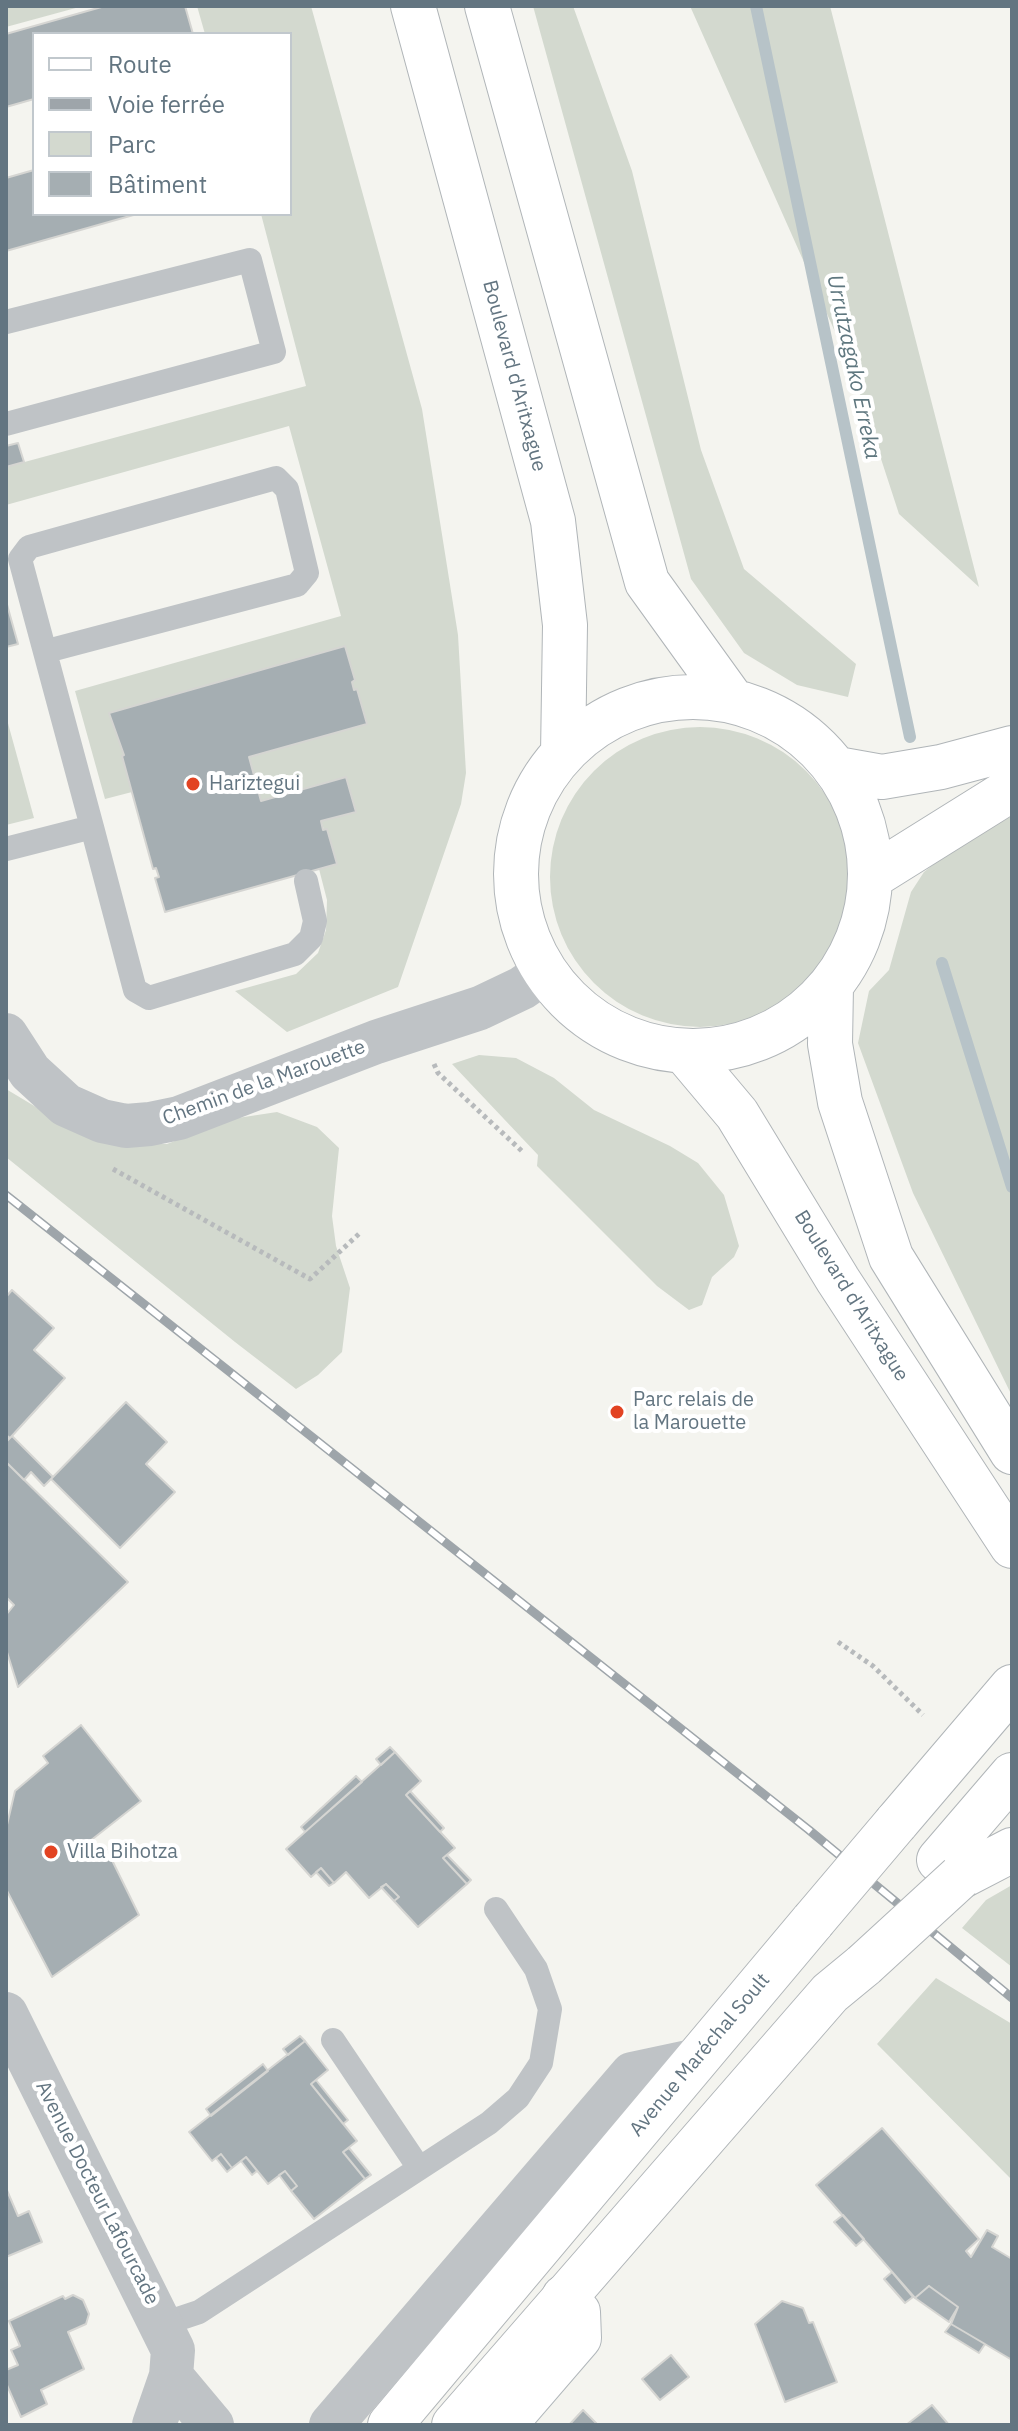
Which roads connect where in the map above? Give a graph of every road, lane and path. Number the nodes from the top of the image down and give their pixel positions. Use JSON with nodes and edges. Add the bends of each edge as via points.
{"nodes":[{"id":1,"x":413,"y":6,"type":"edge"},
{"id":2,"x":487,"y":6,"type":"edge"},
{"id":3,"x":6,"y":322,"type":"edge"},
{"id":4,"x":6,"y":424,"type":"edge"},
{"id":5,"x":47,"y":651,"type":"junction"},
{"id":6,"x":732,"y":700,"type":"junction"},
{"id":7,"x":1012,"y":748,"type":"edge"},
{"id":8,"x":563,"y":754,"type":"junction"},
{"id":9,"x":837,"y":769,"type":"junction"},
{"id":10,"x":1012,"y":789,"type":"edge"},
{"id":11,"x":92,"y":827,"type":"junction"},
{"id":12,"x":6,"y":849,"type":"edge"},
{"id":13,"x":871,"y":877,"type":"junction"},
{"id":14,"x":306,"y":881,"type":"dead end"},
{"id":15,"x":545,"y":972,"type":"junction"},
{"id":16,"x":831,"y":986,"type":"junction"},
{"id":17,"x":6,"y":1035,"type":"edge"},
{"id":18,"x":684,"y":1051,"type":"junction"},
{"id":19,"x":432,"y":1060,"type":"dead end"},
{"id":20,"x":524,"y":1153,"type":"dead end"},
{"id":21,"x":100,"y":1162,"type":"dead end"},
{"id":22,"x":361,"y":1232,"type":"dead end"},
{"id":23,"x":1012,"y":1452,"type":"edge"},
{"id":24,"x":1012,"y":1546,"type":"edge"},
{"id":25,"x":838,"y":1642,"type":"dead end"},
{"id":26,"x":1012,"y":1687,"type":"edge"},
{"id":27,"x":923,"y":1715,"type":"dead end"},
{"id":28,"x":1012,"y":1775,"type":"edge"},
{"id":29,"x":1012,"y":1850,"type":"edge"},
{"id":30,"x":950,"y":1869,"type":"junction"},
{"id":31,"x":496,"y":1909,"type":"dead end"},
{"id":32,"x":6,"y":2014,"type":"edge"},
{"id":33,"x":333,"y":2040,"type":"dead end"},
{"id":34,"x":693,"y":2061,"type":"junction"},
{"id":35,"x":419,"y":2168,"type":"junction"},
{"id":36,"x":564,"y":2297,"type":"junction"},
{"id":37,"x":163,"y":2324,"type":"junction"},
{"id":38,"x":171,"y":2376,"type":"junction"},
{"id":39,"x":154,"y":2425,"type":"edge"},
{"id":40,"x":212,"y":2425,"type":"edge"},
{"id":41,"x":331,"y":2425,"type":"edge"},
{"id":42,"x":390,"y":2425,"type":"edge"},
{"id":43,"x":454,"y":2425,"type":"edge"},
{"id":44,"x":504,"y":2425,"type":"edge"}],
"edges":[{"from":1,"to":8,"type":"main road","name":"Boulevard d'Aritxague","via":[[553,521],[565,625]]},
{"from":2,"to":6,"type":"main road","via":[[647,582]]},
{"from":3,"to":4,"type":"lane","via":[[250,260],[274,352]]},
{"from":5,"to":5,"type":"lane","via":[[20,559],[29,547],[276,478],[287,489],[307,573],[297,585]]},
{"from":5,"to":11,"type":"lane"},
{"from":6,"to":8,"type":"main road","via":[[683,696],[634,707],[590,730]]},
{"from":6,"to":9,"type":"main road","via":[[772,714],[808,738]]},
{"from":7,"to":9,"type":"main road","via":[[882,777]]},
{"from":8,"to":15,"type":"main road","via":[[532,798],[518,842],[516,887],[525,931]]},
{"from":9,"to":13,"type":"main road","via":[[863,820]]},
{"from":10,"to":13,"type":"main road"},
{"from":11,"to":12,"type":"lane"},
{"from":11,"to":14,"type":"lane","via":[[135,990],[149,998],[295,954],[311,938],[315,921]]},
{"from":13,"to":16,"type":"main road","via":[[866,915]]},
{"from":15,"to":17,"type":"street","name":"Chemin de la Marouette","via":[[480,1008],[150,1124],[102,1121],[66,1105],[30,1072]]},
{"from":15,"to":18,"type":"main road","via":[[572,1003],[605,1028],[643,1044]]},
{"from":16,"to":18,"type":"main road","via":[[801,1014],[765,1035],[725,1048]]},
{"from":16,"to":23,"type":"main road","via":[[830,1044],[840,1102],[891,1257]]},
{"from":18,"to":24,"type":"main road","name":"Boulevard d'Aritxague","via":[[737,1114]]},
{"from":19,"to":20,"type":"path","via":[[438,1073]]},
{"from":21,"to":22,"type":"path","via":[[310,1279]]},
{"from":25,"to":27,"type":"path","via":[[873,1666]]},
{"from":26,"to":34,"type":"main road","name":"Avenue Maréchal Soult","bridge":true},
{"from":28,"to":30,"type":"main road"},
{"from":29,"to":30,"type":"main road"},
{"from":30,"to":36,"type":"main road","bridge":true,"via":[[830,1993]]},
{"from":31,"to":35,"type":"lane","via":[[536,1969],[550,2009],[541,2063],[518,2098],[489,2123]]},
{"from":32,"to":37,"type":"street","name":"Avenue Docteur Lafourcade"},
{"from":33,"to":35,"type":"lane"},
{"from":34,"to":41,"type":"street","via":[[632,2074]]},
{"from":34,"to":42,"type":"main road","name":"Avenue Maréchal Soult"},
{"from":35,"to":37,"type":"lane","via":[[199,2312]]},
{"from":36,"to":43,"type":"main road"},
{"from":36,"to":44,"type":"main road","via":[[578,2312],[579,2338]]},
{"from":37,"to":38,"type":"street","name":"Avenue Docteur Lafourcade","via":[[173,2350]]},
{"from":38,"to":39,"type":"street","name":"Avenue Docteur Lafourcade"},
{"from":38,"to":40,"type":"street"}]}
